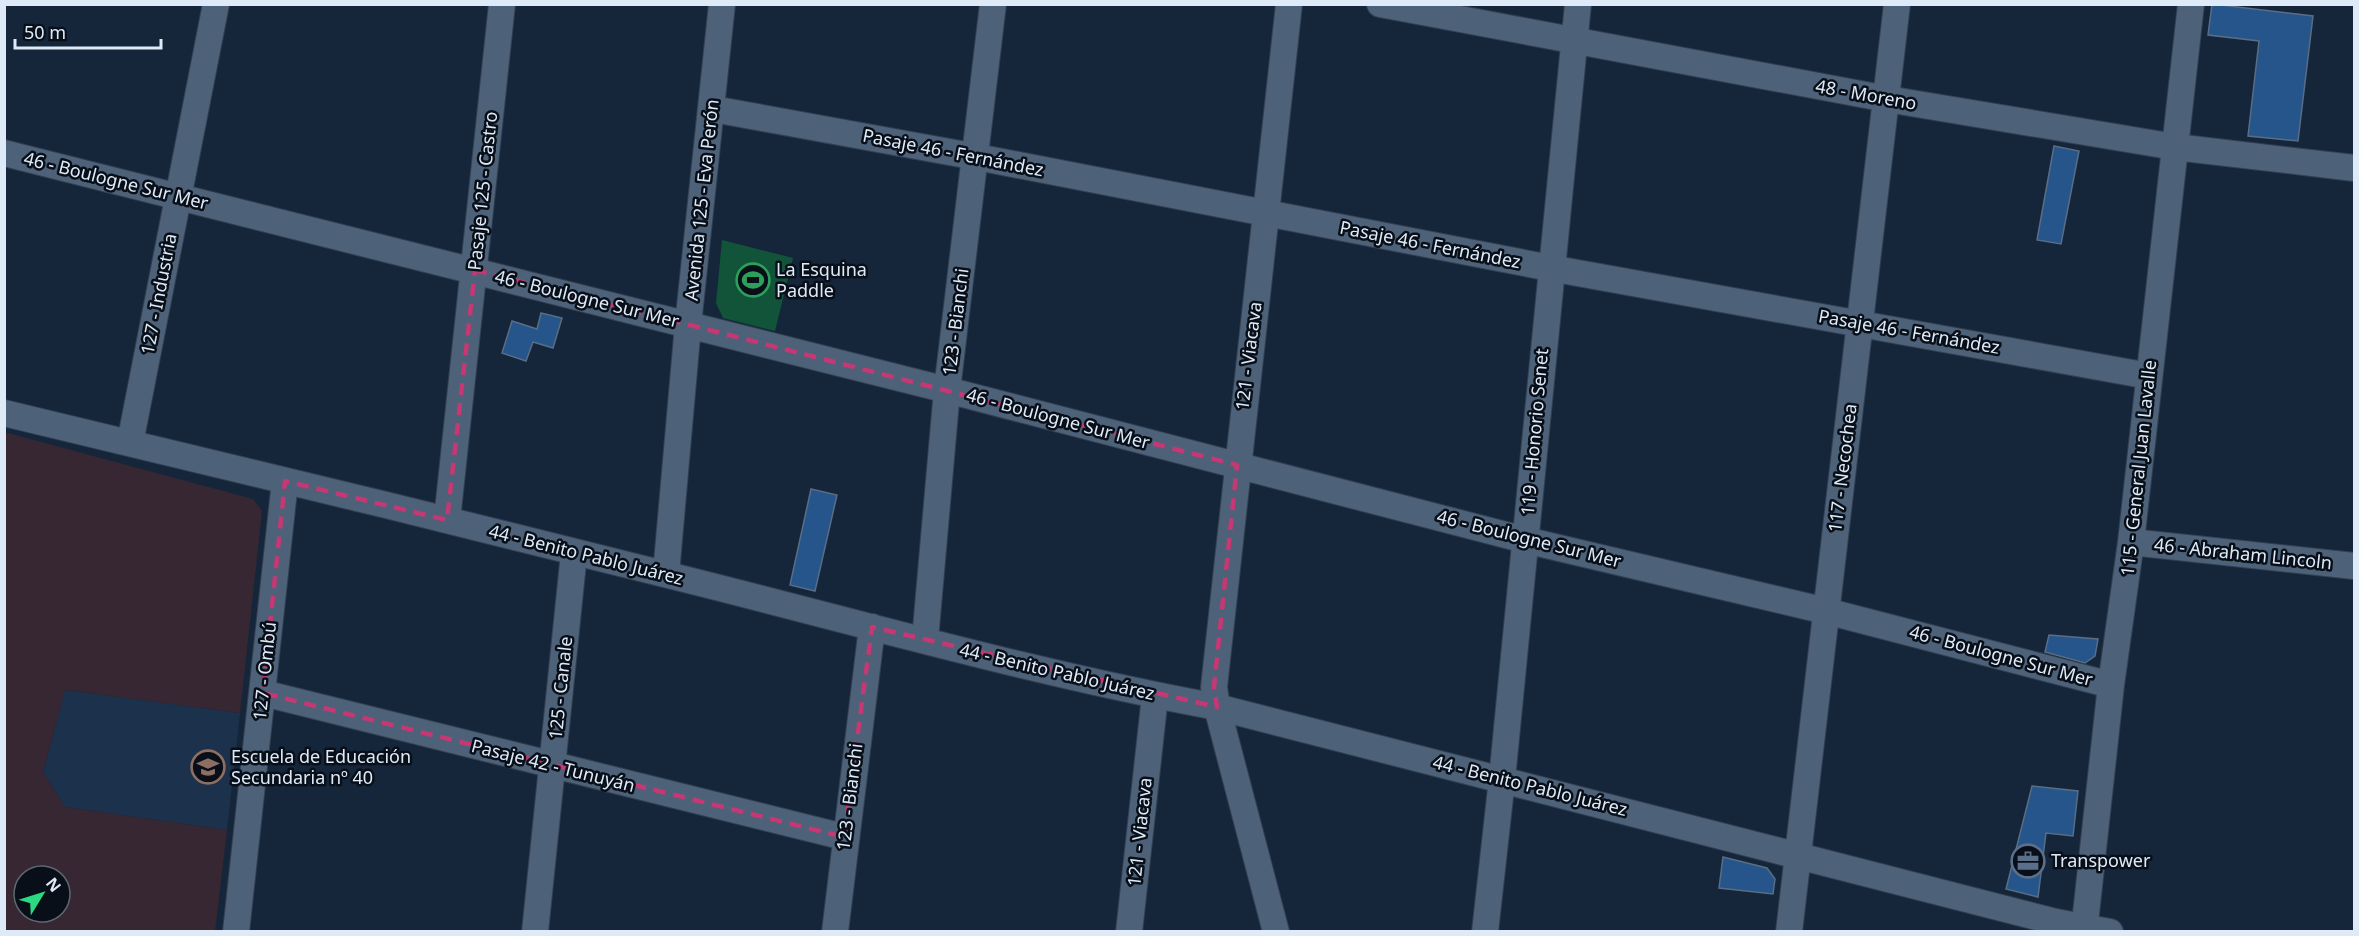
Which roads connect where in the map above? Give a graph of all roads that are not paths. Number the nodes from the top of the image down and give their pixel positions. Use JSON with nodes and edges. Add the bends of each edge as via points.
{"nodes":[{"id":1,"x":216,"y":4,"type":"edge"},
{"id":2,"x":502,"y":4,"type":"edge"},
{"id":3,"x":722,"y":4,"type":"edge"},
{"id":4,"x":993,"y":4,"type":"edge"},
{"id":5,"x":1289,"y":4,"type":"edge"},
{"id":6,"x":1380,"y":4,"type":"edge"},
{"id":7,"x":1578,"y":4,"type":"edge"},
{"id":8,"x":1897,"y":4,"type":"edge"},
{"id":9,"x":2191,"y":4,"type":"edge"},
{"id":10,"x":1574,"y":40,"type":"junction"},
{"id":11,"x":1887,"y":99,"type":"junction"},
{"id":12,"x":713,"y":109,"type":"junction"},
{"id":13,"x":2175,"y":147,"type":"junction"},
{"id":14,"x":4,"y":153,"type":"edge"},
{"id":15,"x":977,"y":157,"type":"junction"},
{"id":16,"x":2355,"y":168,"type":"edge"},
{"id":17,"x":178,"y":198,"type":"junction"},
{"id":18,"x":1266,"y":214,"type":"junction"},
{"id":19,"x":1550,"y":268,"type":"junction"},
{"id":20,"x":475,"y":270,"type":"junction"},
{"id":21,"x":1860,"y":322,"type":"junction"},
{"id":22,"x":688,"y":325,"type":"junction"},
{"id":23,"x":2149,"y":376,"type":"junction"},
{"id":24,"x":947,"y":390,"type":"junction"},
{"id":25,"x":4,"y":413,"type":"edge"},
{"id":26,"x":130,"y":443,"type":"junction"},
{"id":27,"x":1237,"y":465,"type":"junction"},
{"id":28,"x":285,"y":481,"type":"junction"},
{"id":29,"x":447,"y":520,"type":"junction"},
{"id":30,"x":1525,"y":540,"type":"junction"},
{"id":31,"x":2131,"y":542,"type":"junction"},
{"id":32,"x":574,"y":553,"type":"junction"},
{"id":33,"x":2355,"y":566,"type":"edge"},
{"id":34,"x":666,"y":574,"type":"junction"},
{"id":35,"x":1826,"y":611,"type":"junction"},
{"id":36,"x":872,"y":627,"type":"junction"},
{"id":37,"x":925,"y":640,"type":"junction"},
{"id":38,"x":2111,"y":685,"type":"junction"},
{"id":39,"x":263,"y":693,"type":"junction"},
{"id":40,"x":1155,"y":696,"type":"junction"},
{"id":41,"x":1217,"y":707,"type":"junction"},
{"id":42,"x":554,"y":766,"type":"junction"},
{"id":43,"x":1502,"y":779,"type":"junction"},
{"id":44,"x":844,"y":837,"type":"junction"},
{"id":45,"x":1797,"y":856,"type":"junction"},
{"id":46,"x":2084,"y":930,"type":"edge"},
{"id":47,"x":236,"y":932,"type":"edge"},
{"id":48,"x":535,"y":932,"type":"edge"},
{"id":49,"x":835,"y":932,"type":"edge"},
{"id":50,"x":1130,"y":932,"type":"edge"},
{"id":51,"x":1276,"y":932,"type":"edge"},
{"id":52,"x":1485,"y":932,"type":"edge"},
{"id":53,"x":1789,"y":932,"type":"edge"},
{"id":54,"x":2110,"y":932,"type":"edge"}],
"edges":[{"from":1,"to":17,"type":"street","name":"127 - Industria"},
{"from":2,"to":20,"type":"street","name":"Pasaje 125 - Castro"},
{"from":3,"to":12,"type":"street","name":"Avenida 125 - Eva Perón"},
{"from":4,"to":15,"type":"street","name":"123 - Bianchi"},
{"from":5,"to":18,"type":"street","name":"121 - Viacava"},
{"from":6,"to":10,"type":"street","name":"48 - Moreno"},
{"from":7,"to":10,"type":"street","name":"119 - Honorio Senet"},
{"from":8,"to":11,"type":"street","name":"117 - Necochea"},
{"from":9,"to":13,"type":"street","name":"115 - General Juan Lavalle"},
{"from":10,"to":11,"type":"street","name":"48 - Moreno"},
{"from":10,"to":19,"type":"street","name":"119 - Honorio Senet"},
{"from":11,"to":13,"type":"street","name":"48 - Moreno"},
{"from":11,"to":21,"type":"street","name":"117 - Necochea"},
{"from":12,"to":15,"type":"street","name":"Pasaje 46 - Fernández"},
{"from":12,"to":22,"type":"street","name":"Avenida 125 - Eva Perón"},
{"from":13,"to":16,"type":"street","name":"48 - Moreno"},
{"from":13,"to":23,"type":"street","name":"115 - General Juan Lavalle"},
{"from":14,"to":17,"type":"street","name":"46 - Boulogne Sur Mer"},
{"from":15,"to":18,"type":"street","name":"Pasaje 46 - Fernández"},
{"from":15,"to":24,"type":"street","name":"123 - Bianchi"},
{"from":17,"to":20,"type":"street","name":"46 - Boulogne Sur Mer"},
{"from":17,"to":26,"type":"street","name":"127 - Industria"},
{"from":18,"to":19,"type":"street","name":"Pasaje 46 - Fernández"},
{"from":18,"to":27,"type":"street","name":"121 - Viacava"},
{"from":19,"to":21,"type":"street","name":"Pasaje 46 - Fernández"},
{"from":19,"to":30,"type":"street","name":"119 - Honorio Senet"},
{"from":20,"to":22,"type":"street","name":"46 - Boulogne Sur Mer"},
{"from":20,"to":29,"type":"street","name":"Pasaje 125 - Castro"},
{"from":21,"to":23,"type":"street","name":"Pasaje 46 - Fernández"},
{"from":21,"to":35,"type":"street","name":"117 - Necochea"},
{"from":22,"to":24,"type":"street","name":"46 - Boulogne Sur Mer"},
{"from":22,"to":34,"type":"street","name":"Avenida 125 - Eva Perón"},
{"from":23,"to":31,"type":"street","name":"115 - General Juan Lavalle"},
{"from":24,"to":27,"type":"street","name":"46 - Boulogne Sur Mer"},
{"from":24,"to":37,"type":"street","name":"123 - Bianchi"},
{"from":25,"to":26,"type":"street","name":"44 - Benito Pablo Juárez"},
{"from":26,"to":28,"type":"street","name":"44 - Benito Pablo Juárez"},
{"from":27,"to":30,"type":"street","name":"46 - Boulogne Sur Mer"},
{"from":27,"to":41,"type":"street","name":"121 - Viacava","via":[[1214,687]]},
{"from":28,"to":29,"type":"street","name":"44 - Benito Pablo Juárez"},
{"from":28,"to":39,"type":"street","name":"127 - Ombú"},
{"from":29,"to":32,"type":"street","name":"44 - Benito Pablo Juárez"},
{"from":30,"to":35,"type":"street","name":"46 - Boulogne Sur Mer"},
{"from":30,"to":43,"type":"street","name":"119 - Honorio Senet"},
{"from":31,"to":33,"type":"street","name":"46 - Abraham Lincoln"},
{"from":31,"to":38,"type":"street","name":"115 - General Juan Lavalle"},
{"from":32,"to":34,"type":"street","name":"44 - Benito Pablo Juárez"},
{"from":32,"to":42,"type":"street","name":"125 - Canale"},
{"from":34,"to":36,"type":"street","name":"44 - Benito Pablo Juárez"},
{"from":35,"to":38,"type":"street","name":"46 - Boulogne Sur Mer"},
{"from":35,"to":45,"type":"street","name":"117 - Necochea"},
{"from":36,"to":37,"type":"street","name":"44 - Benito Pablo Juárez"},
{"from":36,"to":44,"type":"street","name":"123 - Bianchi"},
{"from":37,"to":40,"type":"street","name":"44 - Benito Pablo Juárez"},
{"from":38,"to":46,"type":"street","name":"115 - General Juan Lavalle"},
{"from":39,"to":42,"type":"street","name":"Pasaje 42 - Tunuyán"},
{"from":39,"to":47,"type":"street","name":"127 - Ombú"},
{"from":40,"to":41,"type":"street","name":"44 - Benito Pablo Juárez"},
{"from":40,"to":50,"type":"street","name":"121 - Viacava"},
{"from":41,"to":43,"type":"street","name":"44 - Benito Pablo Juárez"},
{"from":41,"to":51,"type":"street","name":"121 - Viacava"},
{"from":42,"to":44,"type":"street","name":"Pasaje 42 - Tunuyán"},
{"from":42,"to":48,"type":"street","name":"125 - Canale"},
{"from":43,"to":45,"type":"street","name":"44 - Benito Pablo Juárez"},
{"from":43,"to":52,"type":"street","name":"119 - Honorio Senet"},
{"from":44,"to":49,"type":"street","name":"123 - Bianchi"},
{"from":45,"to":46,"type":"street","name":"44 - Benito Pablo Juárez"},
{"from":45,"to":53,"type":"street","name":"117 - Necochea"},
{"from":46,"to":54,"type":"street","name":"44 - Benito Pablo Juárez"}]}
